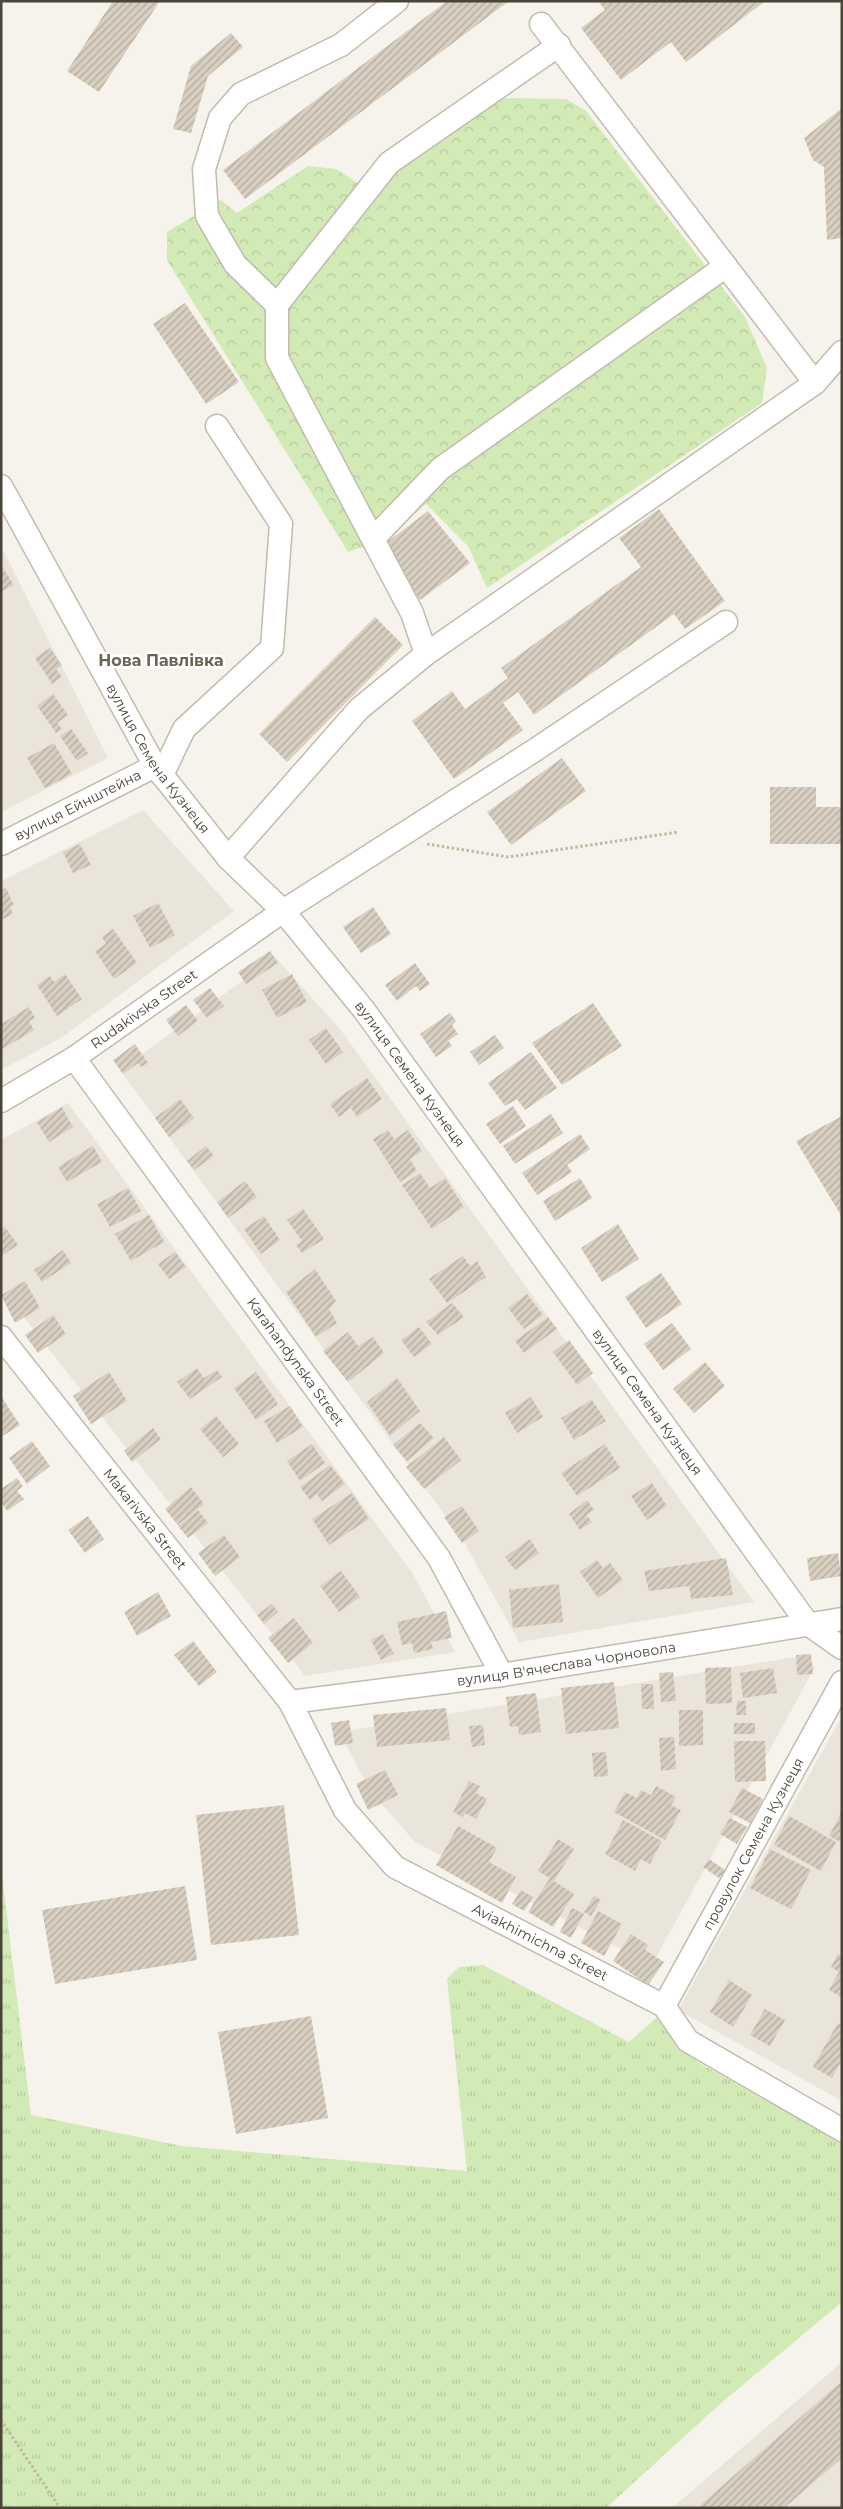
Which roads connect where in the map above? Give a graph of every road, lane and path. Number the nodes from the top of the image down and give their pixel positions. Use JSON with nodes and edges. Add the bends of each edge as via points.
{"nodes":[{"id":1,"x":397,"y":1,"type":"edge"},
{"id":2,"x":541,"y":24,"type":"dead end"},
{"id":3,"x":559,"y":45,"type":"junction"},
{"id":4,"x":726,"y":266,"type":"junction"},
{"id":5,"x":277,"y":305,"type":"junction"},
{"id":6,"x":842,"y":352,"type":"edge"},
{"id":7,"x":815,"y":383,"type":"junction"},
{"id":8,"x":217,"y":426,"type":"dead end"},
{"id":9,"x":1,"y":486,"type":"edge"},
{"id":10,"x":373,"y":539,"type":"junction"},
{"id":11,"x":726,"y":622,"type":"dead end"},
{"id":12,"x":426,"y":654,"type":"junction"},
{"id":13,"x":159,"y":770,"type":"junction"},
{"id":14,"x":679,"y":832,"type":"dead end"},
{"id":15,"x":396,"y":840,"type":"junction"},
{"id":16,"x":1,"y":844,"type":"edge"},
{"id":17,"x":228,"y":858,"type":"junction"},
{"id":18,"x":283,"y":911,"type":"junction"},
{"id":19,"x":74,"y":1058,"type":"junction"},
{"id":20,"x":1,"y":1101,"type":"edge"},
{"id":21,"x":1,"y":1337,"type":"edge"},
{"id":22,"x":842,"y":1619,"type":"edge"},
{"id":23,"x":808,"y":1624,"type":"junction"},
{"id":24,"x":842,"y":1648,"type":"edge"},
{"id":25,"x":502,"y":1676,"type":"junction"},
{"id":26,"x":842,"y":1682,"type":"edge"},
{"id":27,"x":290,"y":1702,"type":"junction"},
{"id":28,"x":656,"y":2002,"type":"junction"},
{"id":29,"x":842,"y":2130,"type":"edge"},
{"id":30,"x":1,"y":2420,"type":"edge"},
{"id":31,"x":60,"y":2508,"type":"edge"}],
"edges":[{"from":1,"to":5,"type":"street","via":[[341,45],[241,94],[220,118],[204,170],[207,216],[235,264]]},
{"from":2,"to":3,"type":"street"},
{"from":3,"to":4,"type":"street"},
{"from":3,"to":5,"type":"street","via":[[389,163]]},
{"from":4,"to":7,"type":"street"},
{"from":4,"to":10,"type":"street","via":[[440,469]]},
{"from":5,"to":10,"type":"street","via":[[277,358]]},
{"from":6,"to":7,"type":"street"},
{"from":7,"to":12,"type":"street"},
{"from":8,"to":13,"type":"street","via":[[281,524],[272,648],[184,729]]},
{"from":9,"to":13,"type":"street","name":"вулиця Семена Кузнеця"},
{"from":10,"to":12,"type":"street","via":[[412,613]]},
{"from":11,"to":15,"type":"street","name":"Rudakivska Street"},
{"from":12,"to":17,"type":"street","via":[[359,709]]},
{"from":13,"to":16,"type":"street","name":"вулиця Ейнштейна"},
{"from":13,"to":17,"type":"street","name":"вулиця Семена Кузнеця"},
{"from":14,"to":15,"type":"path","via":[[508,857]]},
{"from":15,"to":18,"type":"street","name":"Rudakivska Street"},
{"from":17,"to":18,"type":"street","name":"вулиця Семена Кузнеця"},
{"from":18,"to":19,"type":"street","name":"Rudakivska Street"},
{"from":18,"to":23,"type":"street","name":"вулиця Семена Кузнеця","via":[[364,1010]]},
{"from":19,"to":20,"type":"street","name":"Rudakivska Street"},
{"from":19,"to":25,"type":"street","name":"Karahandynska Street","via":[[439,1558]]},
{"from":21,"to":27,"type":"street","name":"Makarivska Street"},
{"from":22,"to":23,"type":"street","name":"вулиця В'ячеслава Чорновола"},
{"from":23,"to":24,"type":"street","name":"вулиця Семена Кузнеця"},
{"from":23,"to":25,"type":"street","name":"вулиця В'ячеслава Чорновола"},
{"from":25,"to":27,"type":"street","name":"вулиця В'ячеслава Чорновола"},
{"from":26,"to":28,"type":"street","name":"провулок Семена Кузнеця"},
{"from":27,"to":28,"type":"street","name":"Aviakhimichna Street","via":[[345,1810],[396,1866]]},
{"from":28,"to":29,"type":"street","name":"Aviakhimichna Street","via":[[688,2041]]},
{"from":30,"to":31,"type":"path"}]}
